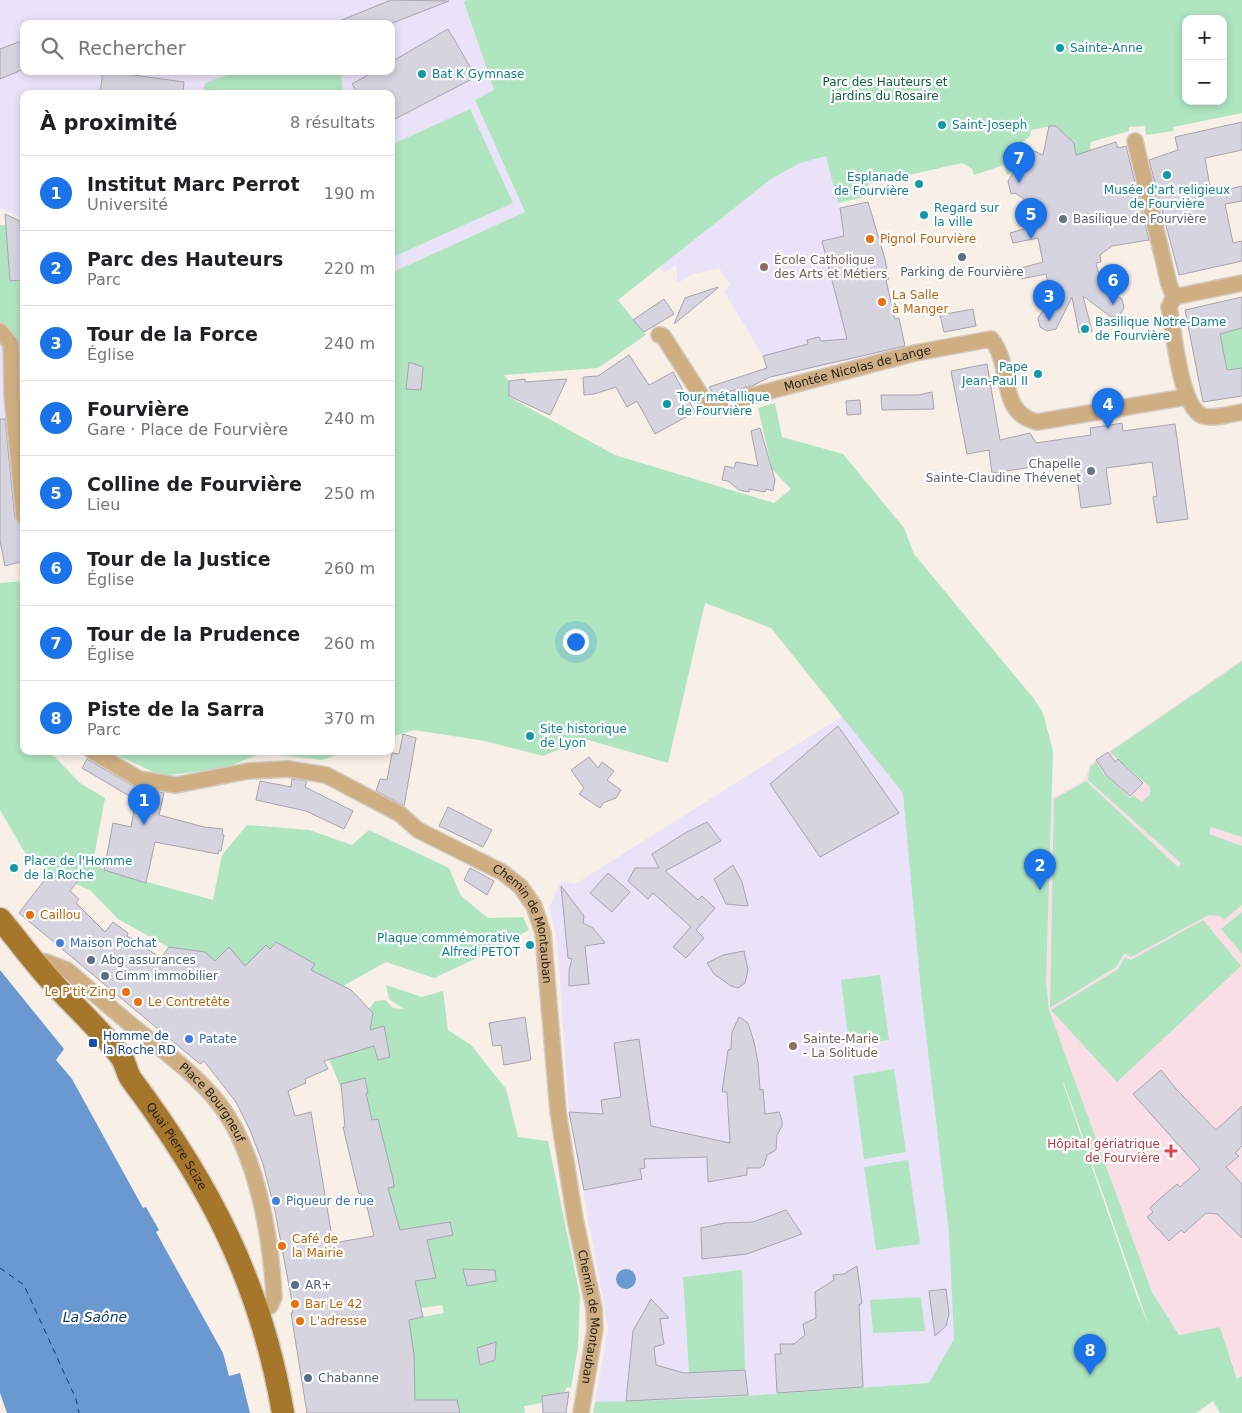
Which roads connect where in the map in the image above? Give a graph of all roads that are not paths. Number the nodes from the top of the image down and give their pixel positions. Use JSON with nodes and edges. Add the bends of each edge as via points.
{"nodes":[{"id":1,"x":1135,"y":141,"type":"dead end"},
{"id":2,"x":1242,"y":283,"type":"edge"},
{"id":3,"x":1177,"y":296,"type":"junction"},
{"id":4,"x":0,"y":331,"type":"edge"},
{"id":5,"x":659,"y":335,"type":"dead end"},
{"id":6,"x":1186,"y":397,"type":"junction"},
{"id":7,"x":1242,"y":412,"type":"edge"},
{"id":8,"x":20,"y":477,"type":"edge"},
{"id":9,"x":99,"y":755,"type":"edge"},
{"id":10,"x":0,"y":919,"type":"edge"},
{"id":11,"x":35,"y":962,"type":"junction"},
{"id":12,"x":260,"y":1313,"type":"junction"},
{"id":13,"x":282,"y":1413,"type":"edge"},
{"id":14,"x":581,"y":1413,"type":"edge"}],
"edges":[{"from":1,"to":3,"type":"street","via":[[1169,284]]},
{"from":2,"to":3,"type":"street"},
{"from":3,"to":6,"type":"street","via":[[1169,307]]},
{"from":4,"to":8,"type":"street","via":[[11,344],[12,396]]},
{"from":5,"to":6,"type":"street","name":"Montée Nicolas de Lange","via":[[663,336],[706,403],[716,405],[865,365],[991,340],[1000,349],[1012,406],[1023,419],[1036,422]]},
{"from":6,"to":7,"type":"street","via":[[1195,412],[1205,417]]},
{"from":9,"to":14,"type":"street","name":"Chemin de Montauban","via":[[139,779],[176,785],[248,771],[288,769],[326,775],[400,814],[418,830],[502,872],[529,897],[543,933],[558,1111],[594,1308],[595,1329]]},
{"from":10,"to":11,"type":"main road","name":"Quai Pierre Scize"},
{"from":11,"to":12,"type":"main road","name":"Quai Pierre Scize","via":[[120,1057],[130,1077],[167,1127],[211,1200],[233,1244]]},
{"from":11,"to":12,"type":"street","name":"Place Bourgneuf","via":[[46,962],[66,970],[170,1054],[197,1079],[239,1135],[264,1223],[274,1297],[270,1306]]},
{"from":12,"to":13,"type":"main road","name":"Quai Pierre Scize"}]}
